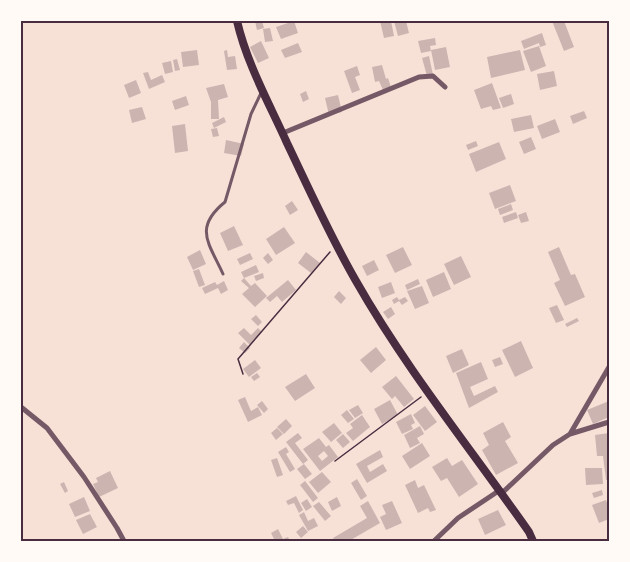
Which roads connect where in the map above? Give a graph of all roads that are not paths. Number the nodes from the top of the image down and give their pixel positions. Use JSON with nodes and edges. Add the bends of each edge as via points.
{"nodes":[{"id":1,"x":237,"y":21,"type":"edge"},
{"id":2,"x":445,"y":87,"type":"dead end"},
{"id":3,"x":262,"y":90,"type":"junction"},
{"id":4,"x":283,"y":133,"type":"junction"},
{"id":5,"x":223,"y":274,"type":"dead end"},
{"id":6,"x":609,"y":367,"type":"edge"},
{"id":7,"x":21,"y":406,"type":"edge"},
{"id":8,"x":609,"y":422,"type":"edge"},
{"id":9,"x":570,"y":434,"type":"junction"},
{"id":10,"x":501,"y":491,"type":"junction"},
{"id":11,"x":124,"y":541,"type":"edge"},
{"id":12,"x":434,"y":541,"type":"edge"},
{"id":13,"x":533,"y":541,"type":"edge"}],
"edges":[{"from":1,"to":3,"type":"main road"},
{"from":2,"to":4,"type":"street","via":[[433,76],[419,77]]},
{"from":3,"to":4,"type":"main road"},
{"from":3,"to":5,"type":"lane","via":[[225,202],[207,222],[205,234]]},
{"from":4,"to":10,"type":"main road","via":[[356,281],[428,391]]},
{"from":6,"to":9,"type":"street"},
{"from":7,"to":11,"type":"street","via":[[47,428]]},
{"from":8,"to":9,"type":"street"},
{"from":9,"to":10,"type":"street"},
{"from":10,"to":12,"type":"street","via":[[458,518]]},
{"from":10,"to":13,"type":"main road"}]}
